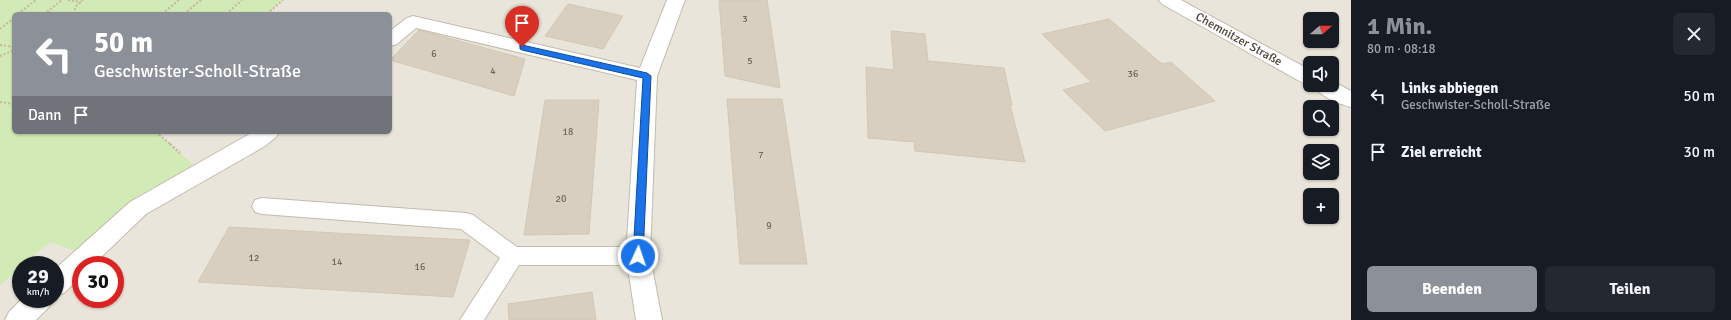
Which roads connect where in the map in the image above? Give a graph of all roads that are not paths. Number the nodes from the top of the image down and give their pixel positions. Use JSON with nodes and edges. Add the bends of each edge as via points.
{"nodes":[{"id":1,"x":676,"y":0,"type":"edge"},
{"id":2,"x":1168,"y":0,"type":"edge"},
{"id":3,"x":392,"y":38,"type":"edge"},
{"id":4,"x":1303,"y":74,"type":"edge"},
{"id":5,"x":647,"y":76,"type":"junction"},
{"id":6,"x":1336,"y":92,"type":"edge"},
{"id":7,"x":1351,"y":100,"type":"edge"},
{"id":8,"x":265,"y":134,"type":"edge"},
{"id":9,"x":262,"y":206,"type":"dead end"},
{"id":10,"x":513,"y":256,"type":"junction"},
{"id":11,"x":638,"y":256,"type":"junction"},
{"id":12,"x":64,"y":277,"type":"edge"},
{"id":13,"x":31,"y":308,"type":"edge"},
{"id":14,"x":18,"y":320,"type":"edge"},
{"id":15,"x":471,"y":320,"type":"edge"},
{"id":16,"x":649,"y":320,"type":"edge"}],
"edges":[{"from":1,"to":5,"type":"street"},
{"from":2,"to":4,"type":"street","name":"Chemnitzer Straße"},
{"from":3,"to":5,"type":"street","via":[[413,22]]},
{"from":5,"to":11,"type":"street"},
{"from":6,"to":7,"type":"street"},
{"from":8,"to":12,"type":"street","via":[[138,208]]},
{"from":9,"to":10,"type":"lane","via":[[466,221]]},
{"from":10,"to":11,"type":"lane"},
{"from":10,"to":15,"type":"lane"},
{"from":11,"to":16,"type":"street"},
{"from":13,"to":14,"type":"street"}]}
